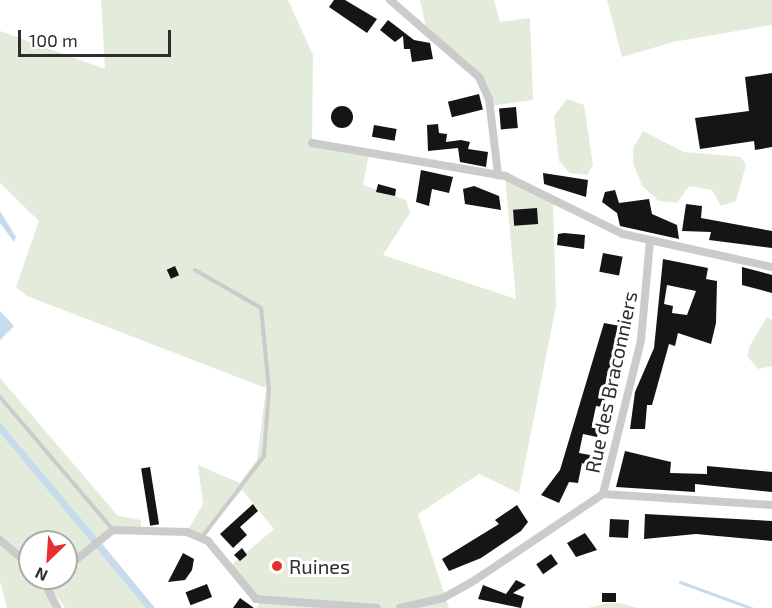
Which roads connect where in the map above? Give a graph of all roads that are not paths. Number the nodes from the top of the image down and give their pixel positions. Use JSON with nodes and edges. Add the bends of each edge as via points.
{"nodes":[{"id":1,"x":390,"y":0,"type":"edge"},
{"id":2,"x":312,"y":143,"type":"dead end"},
{"id":3,"x":498,"y":175,"type":"junction"},
{"id":4,"x":650,"y":240,"type":"junction"},
{"id":5,"x":772,"y":267,"type":"edge"},
{"id":6,"x":195,"y":270,"type":"dead end"},
{"id":7,"x":0,"y":398,"type":"edge"},
{"id":8,"x":603,"y":494,"type":"junction"},
{"id":9,"x":772,"y":505,"type":"edge"},
{"id":10,"x":113,"y":530,"type":"junction"},
{"id":11,"x":202,"y":537,"type":"junction"},
{"id":12,"x":0,"y":540,"type":"edge"},
{"id":13,"x":18,"y":555,"type":"edge"},
{"id":14,"x":78,"y":558,"type":"edge"},
{"id":15,"x":49,"y":590,"type":"edge"},
{"id":16,"x":57,"y":608,"type":"edge"},
{"id":17,"x":377,"y":608,"type":"edge"},
{"id":18,"x":400,"y":608,"type":"edge"}],
"edges":[{"from":1,"to":3,"type":"street","via":[[479,77],[489,99]]},
{"from":2,"to":3,"type":"street"},
{"from":3,"to":4,"type":"street","via":[[608,229]]},
{"from":4,"to":5,"type":"street"},
{"from":4,"to":8,"type":"street","name":"Rue des Braconniers","via":[[641,340]]},
{"from":6,"to":11,"type":"lane","via":[[261,308],[269,389],[264,456]]},
{"from":7,"to":10,"type":"lane"},
{"from":8,"to":9,"type":"street"},
{"from":8,"to":18,"type":"street","via":[[472,582],[443,598]]},
{"from":10,"to":11,"type":"street"},
{"from":10,"to":14,"type":"street"},
{"from":11,"to":17,"type":"street","via":[[256,599]]},
{"from":12,"to":13,"type":"street"},
{"from":15,"to":16,"type":"street"}]}
